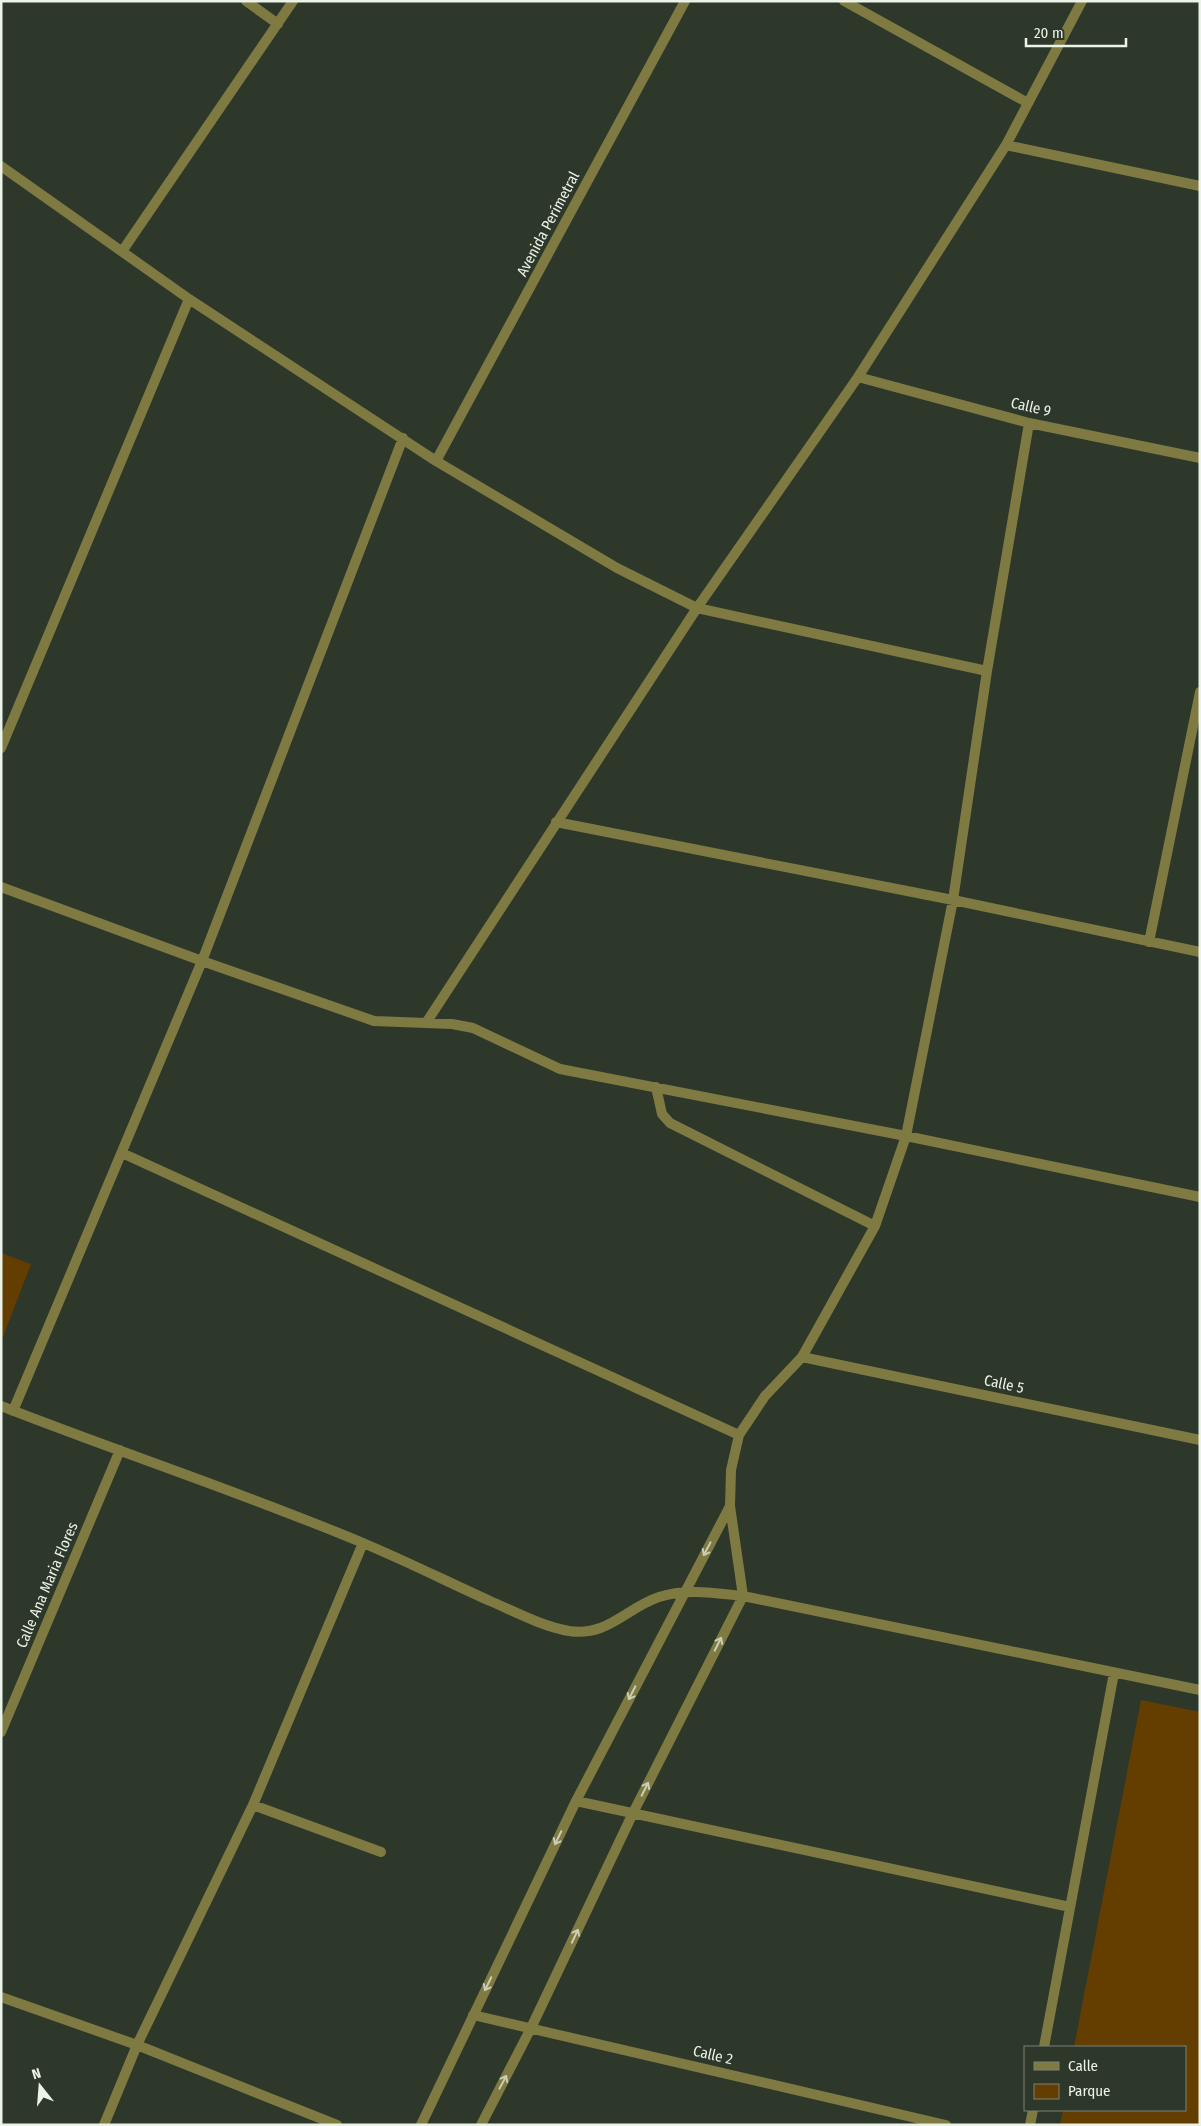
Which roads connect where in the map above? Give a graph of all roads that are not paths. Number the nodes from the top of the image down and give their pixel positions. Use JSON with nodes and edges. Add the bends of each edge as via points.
{"nodes":[{"id":1,"x":246,"y":1,"type":"edge"},
{"id":2,"x":293,"y":1,"type":"edge"},
{"id":3,"x":685,"y":1,"type":"edge"},
{"id":4,"x":844,"y":1,"type":"edge"},
{"id":5,"x":1082,"y":1,"type":"edge"},
{"id":6,"x":278,"y":24,"type":"junction"},
{"id":7,"x":1028,"y":103,"type":"junction"},
{"id":8,"x":1006,"y":145,"type":"junction"},
{"id":9,"x":1,"y":166,"type":"edge"},
{"id":10,"x":1200,"y":186,"type":"edge"},
{"id":11,"x":123,"y":250,"type":"junction"},
{"id":12,"x":189,"y":299,"type":"junction"},
{"id":13,"x":858,"y":377,"type":"junction"},
{"id":14,"x":1029,"y":423,"type":"junction"},
{"id":15,"x":403,"y":438,"type":"junction"},
{"id":16,"x":1200,"y":458,"type":"edge"},
{"id":17,"x":436,"y":461,"type":"junction"},
{"id":18,"x":697,"y":608,"type":"junction"},
{"id":19,"x":987,"y":671,"type":"junction"},
{"id":20,"x":1200,"y":692,"type":"edge"},
{"id":21,"x":1198,"y":708,"type":"edge"},
{"id":22,"x":1,"y":748,"type":"edge"},
{"id":23,"x":556,"y":822,"type":"junction"},
{"id":24,"x":1,"y":887,"type":"edge"},
{"id":25,"x":953,"y":900,"type":"junction"},
{"id":26,"x":1149,"y":942,"type":"junction"},
{"id":27,"x":1200,"y":952,"type":"edge"},
{"id":28,"x":202,"y":961,"type":"junction"},
{"id":29,"x":426,"y":1023,"type":"junction"},
{"id":30,"x":656,"y":1087,"type":"junction"},
{"id":31,"x":906,"y":1136,"type":"junction"},
{"id":32,"x":122,"y":1153,"type":"junction"},
{"id":33,"x":1200,"y":1197,"type":"edge"},
{"id":34,"x":875,"y":1226,"type":"junction"},
{"id":35,"x":802,"y":1358,"type":"junction"},
{"id":36,"x":1,"y":1406,"type":"edge"},
{"id":37,"x":13,"y":1411,"type":"junction"},
{"id":38,"x":739,"y":1435,"type":"junction"},
{"id":39,"x":1200,"y":1440,"type":"edge"},
{"id":40,"x":120,"y":1450,"type":"junction"},
{"id":41,"x":730,"y":1506,"type":"junction"},
{"id":42,"x":363,"y":1543,"type":"junction"},
{"id":43,"x":683,"y":1593,"type":"junction"},
{"id":44,"x":742,"y":1596,"type":"junction"},
{"id":45,"x":1114,"y":1673,"type":"junction"},
{"id":46,"x":1200,"y":1690,"type":"edge"},
{"id":47,"x":1,"y":1732,"type":"edge"},
{"id":48,"x":576,"y":1801,"type":"junction"},
{"id":49,"x":254,"y":1805,"type":"junction"},
{"id":50,"x":633,"y":1814,"type":"junction"},
{"id":51,"x":381,"y":1852,"type":"dead end"},
{"id":52,"x":1070,"y":1907,"type":"junction"},
{"id":53,"x":1,"y":1997,"type":"edge"},
{"id":54,"x":473,"y":2015,"type":"junction"},
{"id":55,"x":531,"y":2028,"type":"junction"},
{"id":56,"x":137,"y":2045,"type":"junction"},
{"id":57,"x":1044,"y":2046,"type":"edge"},
{"id":58,"x":1033,"y":2111,"type":"edge"},
{"id":59,"x":104,"y":2125,"type":"edge"},
{"id":60,"x":337,"y":2125,"type":"edge"},
{"id":61,"x":421,"y":2125,"type":"edge"},
{"id":62,"x":480,"y":2125,"type":"edge"},
{"id":63,"x":946,"y":2125,"type":"edge"},
{"id":64,"x":1030,"y":2125,"type":"edge"}],
"edges":[{"from":1,"to":6,"type":"street"},
{"from":2,"to":6,"type":"street"},
{"from":3,"to":17,"type":"street","name":"Avenida Perímetral"},
{"from":4,"to":7,"type":"street"},
{"from":5,"to":7,"type":"street"},
{"from":6,"to":11,"type":"street"},
{"from":7,"to":8,"type":"street"},
{"from":8,"to":10,"type":"street"},
{"from":8,"to":13,"type":"street"},
{"from":9,"to":11,"type":"street"},
{"from":11,"to":12,"type":"street"},
{"from":12,"to":15,"type":"street"},
{"from":12,"to":22,"type":"street"},
{"from":13,"to":14,"type":"street","name":"Calle 9"},
{"from":13,"to":18,"type":"street"},
{"from":14,"to":16,"type":"street","name":"Calle 9"},
{"from":14,"to":19,"type":"street"},
{"from":15,"to":17,"type":"street"},
{"from":15,"to":28,"type":"street"},
{"from":17,"to":18,"type":"street","via":[[617,568]]},
{"from":18,"to":19,"type":"street"},
{"from":18,"to":23,"type":"street"},
{"from":19,"to":25,"type":"street"},
{"from":20,"to":21,"type":"street"},
{"from":21,"to":26,"type":"street"},
{"from":23,"to":25,"type":"street"},
{"from":23,"to":29,"type":"street"},
{"from":24,"to":28,"type":"street"},
{"from":25,"to":26,"type":"street"},
{"from":25,"to":31,"type":"street"},
{"from":26,"to":27,"type":"street"},
{"from":28,"to":29,"type":"street","via":[[374,1021]]},
{"from":28,"to":32,"type":"street"},
{"from":29,"to":30,"type":"street","via":[[473,1028],[560,1069]]},
{"from":30,"to":31,"type":"street"},
{"from":30,"to":34,"type":"street","via":[[662,1114],[670,1123]]},
{"from":31,"to":33,"type":"street"},
{"from":31,"to":34,"type":"street"},
{"from":32,"to":37,"type":"street"},
{"from":32,"to":38,"type":"street"},
{"from":34,"to":35,"type":"street"},
{"from":35,"to":38,"type":"street","via":[[765,1396]]},
{"from":35,"to":39,"type":"street","name":"Calle 5"},
{"from":36,"to":37,"type":"street"},
{"from":37,"to":40,"type":"street"},
{"from":38,"to":41,"type":"street","via":[[731,1470]]},
{"from":40,"to":42,"type":"street"},
{"from":40,"to":47,"type":"street","name":"Calle Ana Maria Flores"},
{"from":41,"to":43,"type":"street","one_way":true},
{"from":41,"to":44,"type":"street"},
{"from":42,"to":43,"type":"street","via":[[538,1623],[570,1631],[592,1631],[621,1620],[638,1605],[661,1596]]},
{"from":42,"to":49,"type":"street"},
{"from":43,"to":44,"type":"street"},
{"from":43,"to":48,"type":"street","one_way":true},
{"from":44,"to":45,"type":"street"},
{"from":50,"to":44,"type":"street","one_way":true},
{"from":45,"to":46,"type":"street"},
{"from":45,"to":52,"type":"street"},
{"from":48,"to":50,"type":"street"},
{"from":48,"to":54,"type":"street","one_way":true},
{"from":49,"to":51,"type":"street"},
{"from":49,"to":56,"type":"street"},
{"from":50,"to":52,"type":"street"},
{"from":55,"to":50,"type":"street","one_way":true},
{"from":52,"to":57,"type":"street"},
{"from":53,"to":56,"type":"street"},
{"from":54,"to":55,"type":"street","name":"Calle 2"},
{"from":54,"to":61,"type":"street"},
{"from":62,"to":55,"type":"street","one_way":true},
{"from":55,"to":63,"type":"street","name":"Calle 2"},
{"from":56,"to":59,"type":"street"},
{"from":56,"to":60,"type":"street"},
{"from":58,"to":64,"type":"street"}]}
